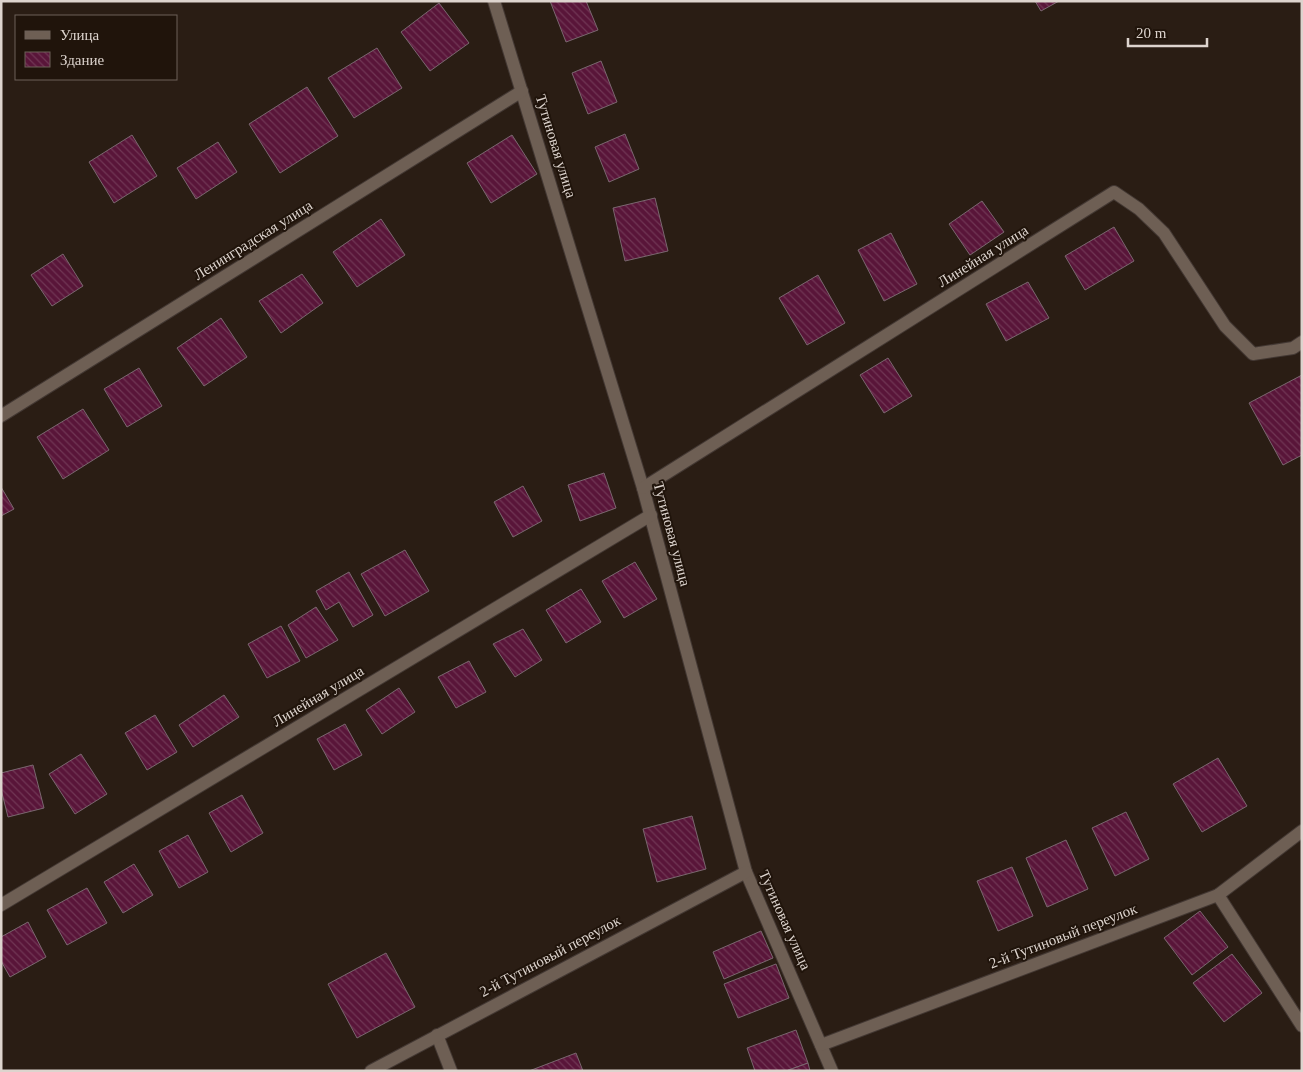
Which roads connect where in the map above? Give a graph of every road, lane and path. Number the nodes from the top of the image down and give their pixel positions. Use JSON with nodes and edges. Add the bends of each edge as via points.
{"nodes":[{"id":1,"x":494,"y":1,"type":"edge"},
{"id":2,"x":522,"y":91,"type":"junction"},
{"id":3,"x":1302,"y":342,"type":"edge"},
{"id":4,"x":1,"y":416,"type":"edge"},
{"id":5,"x":643,"y":488,"type":"junction"},
{"id":6,"x":650,"y":515,"type":"junction"},
{"id":7,"x":1302,"y":831,"type":"edge"},
{"id":8,"x":746,"y":872,"type":"junction"},
{"id":9,"x":1218,"y":895,"type":"junction"},
{"id":10,"x":1,"y":905,"type":"edge"},
{"id":11,"x":1302,"y":1026,"type":"edge"},
{"id":12,"x":436,"y":1035,"type":"junction"},
{"id":13,"x":821,"y":1045,"type":"junction"},
{"id":14,"x":371,"y":1071,"type":"edge"},
{"id":15,"x":451,"y":1071,"type":"edge"},
{"id":16,"x":832,"y":1071,"type":"edge"}],
"edges":[{"from":1,"to":2,"type":"street","name":"Тутиновая улица"},
{"from":2,"to":4,"type":"street","name":"Ленинградская улица"},
{"from":2,"to":5,"type":"street","name":"Тутиновая улица"},
{"from":3,"to":5,"type":"street","name":"Линейная улица","via":[[1292,348],[1253,354],[1225,326],[1164,233],[1139,209],[1114,192]]},
{"from":5,"to":6,"type":"street","name":"Тутиновая улица"},
{"from":6,"to":8,"type":"street","name":"Тутиновая улица"},
{"from":6,"to":10,"type":"street","name":"Линейная улица"},
{"from":7,"to":9,"type":"street","name":"2-й Тутиновый переулок"},
{"from":8,"to":12,"type":"street","name":"2-й Тутиновый переулок"},
{"from":8,"to":13,"type":"street","name":"Тутиновая улица"},
{"from":9,"to":11,"type":"street"},
{"from":9,"to":13,"type":"street","name":"2-й Тутиновый переулок"},
{"from":12,"to":14,"type":"street","name":"2-й Тутиновый переулок"},
{"from":12,"to":15,"type":"street"},
{"from":13,"to":16,"type":"street","name":"Тутиновая улица"}]}
